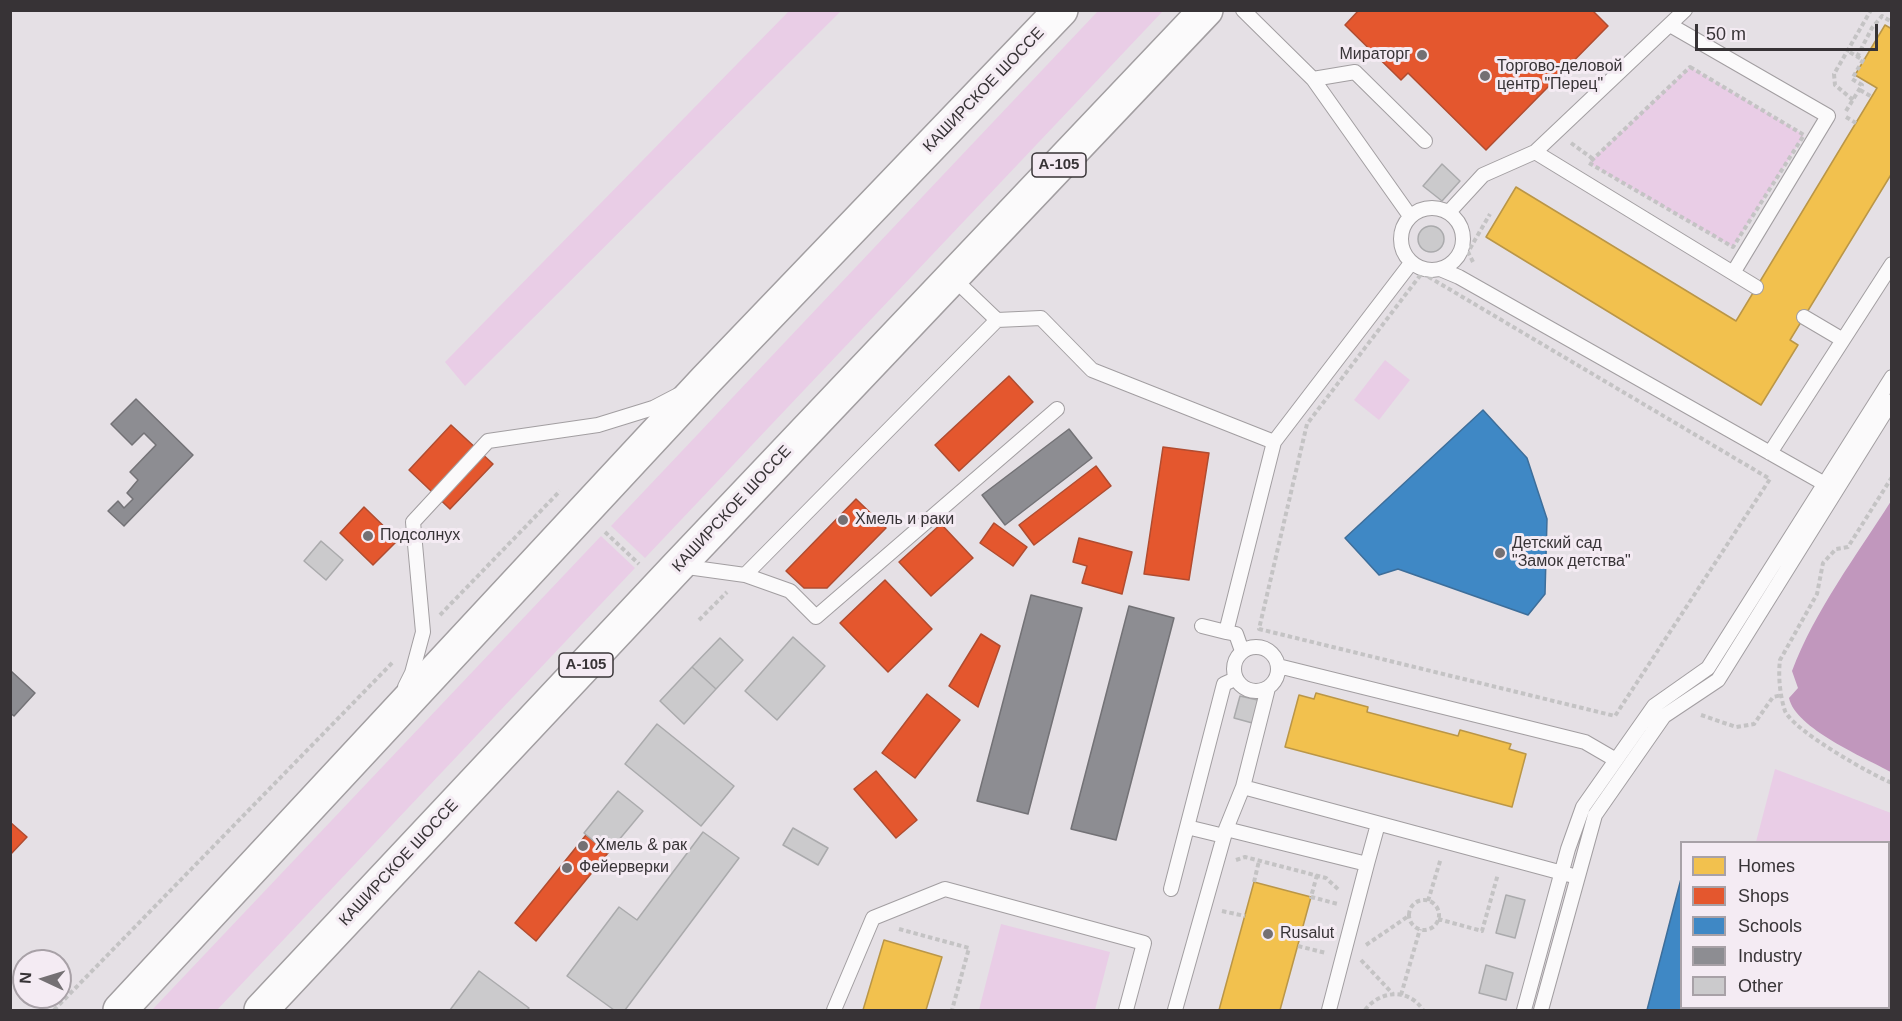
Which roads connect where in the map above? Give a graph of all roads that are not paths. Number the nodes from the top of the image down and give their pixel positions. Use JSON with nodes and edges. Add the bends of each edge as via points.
{"nodes":[{"id":1,"x":1061,"y":10,"type":"edge"},
{"id":2,"x":1206,"y":10,"type":"edge"},
{"id":3,"x":1243,"y":10,"type":"edge"},
{"id":4,"x":1685,"y":10,"type":"edge"},
{"id":5,"x":1670,"y":25,"type":"junction"},
{"id":6,"x":1312,"y":79,"type":"junction"},
{"id":7,"x":1425,"y":141,"type":"dead end"},
{"id":8,"x":1535,"y":152,"type":"junction"},
{"id":9,"x":1449,"y":212,"type":"junction"},
{"id":10,"x":1410,"y":216,"type":"junction"},
{"id":11,"x":1411,"y":263,"type":"junction"},
{"id":12,"x":1892,"y":264,"type":"edge"},
{"id":13,"x":1440,"y":269,"type":"junction"},
{"id":14,"x":1733,"y":273,"type":"junction"},
{"id":15,"x":952,"y":277,"type":"junction"},
{"id":16,"x":1756,"y":287,"type":"dead end"},
{"id":17,"x":1804,"y":317,"type":"dead end"},
{"id":18,"x":997,"y":320,"type":"junction"},
{"id":19,"x":1842,"y":340,"type":"junction"},
{"id":20,"x":1892,"y":377,"type":"edge"},
{"id":21,"x":706,"y":380,"type":"junction"},
{"id":22,"x":1892,"y":401,"type":"edge"},
{"id":23,"x":1057,"y":409,"type":"dead end"},
{"id":24,"x":1274,"y":442,"type":"junction"},
{"id":25,"x":1770,"y":453,"type":"junction"},
{"id":26,"x":1830,"y":487,"type":"junction"},
{"id":27,"x":678,"y":566,"type":"junction"},
{"id":28,"x":745,"y":575,"type":"junction"},
{"id":29,"x":1202,"y":626,"type":"dead end"},
{"id":30,"x":1226,"y":632,"type":"junction"},
{"id":31,"x":1242,"y":651,"type":"junction"},
{"id":32,"x":1278,"y":666,"type":"junction"},
{"id":33,"x":1235,"y":679,"type":"junction"},
{"id":34,"x":1268,"y":688,"type":"junction"},
{"id":35,"x":389,"y":720,"type":"junction"},
{"id":36,"x":1616,"y":760,"type":"junction"},
{"id":37,"x":1243,"y":787,"type":"junction"},
{"id":38,"x":1378,"y":824,"type":"junction"},
{"id":39,"x":1187,"y":827,"type":"junction"},
{"id":40,"x":1225,"y":833,"type":"junction"},
{"id":41,"x":1367,"y":864,"type":"junction"},
{"id":42,"x":1561,"y":873,"type":"junction"},
{"id":43,"x":1578,"y":877,"type":"junction"},
{"id":44,"x":1171,"y":889,"type":"dead end"},
{"id":45,"x":120,"y":1011,"type":"edge"},
{"id":46,"x":261,"y":1011,"type":"edge"},
{"id":47,"x":834,"y":1011,"type":"edge"},
{"id":48,"x":1126,"y":1011,"type":"edge"},
{"id":49,"x":1175,"y":1011,"type":"edge"},
{"id":50,"x":1329,"y":1011,"type":"edge"},
{"id":51,"x":1524,"y":1011,"type":"edge"},
{"id":52,"x":1541,"y":1011,"type":"edge"}],
"edges":[{"from":1,"to":21,"type":"highway","name":"КАШИРСКОЕ ШОССЕ"},
{"from":2,"to":15,"type":"highway","name":"КАШИРСКОЕ ШОССЕ","number":"А-105"},
{"from":3,"to":6,"type":"lane"},
{"from":4,"to":5,"type":"lane"},
{"from":5,"to":8,"type":"lane"},
{"from":5,"to":14,"type":"lane","via":[[1828,116]]},
{"from":6,"to":7,"type":"lane","via":[[1355,72]]},
{"from":6,"to":10,"type":"lane"},
{"from":8,"to":9,"type":"lane","via":[[1483,175]]},
{"from":8,"to":14,"type":"lane"},
{"from":9,"to":10,"type":"lane","via":[[1429,207]]},
{"from":9,"to":13,"type":"lane","via":[[1464,238],[1457,258]]},
{"from":10,"to":11,"type":"lane","via":[[1404,225],[1401,245]]},
{"from":11,"to":13,"type":"lane","via":[[1420,268]]},
{"from":11,"to":24,"type":"lane"},
{"from":12,"to":19,"type":"lane"},
{"from":13,"to":25,"type":"lane"},
{"from":14,"to":16,"type":"lane"},
{"from":15,"to":18,"type":"lane"},
{"from":15,"to":27,"type":"highway","name":"КАШИРСКОЕ ШОССЕ","number":"А-105"},
{"from":17,"to":19,"type":"lane"},
{"from":18,"to":24,"type":"lane","via":[[1041,318],[1092,370],[1113,371]]},
{"from":18,"to":28,"type":"lane"},
{"from":19,"to":25,"type":"lane"},
{"from":20,"to":26,"type":"lane"},
{"from":21,"to":35,"type":"highway","name":"КАШИРСКОЕ ШОССЕ"},
{"from":21,"to":35,"type":"lane","via":[[653,408],[597,425],[488,441],[412,522],[423,632],[412,673]]},
{"from":22,"to":26,"type":"lane"},
{"from":23,"to":28,"type":"lane","via":[[816,617],[790,591]]},
{"from":24,"to":30,"type":"lane"},
{"from":25,"to":26,"type":"lane"},
{"from":26,"to":36,"type":"lane","via":[[1708,668],[1654,706]]},
{"from":26,"to":43,"type":"lane","via":[[1718,680],[1664,716],[1595,815]]},
{"from":27,"to":28,"type":"lane"},
{"from":27,"to":46,"type":"highway","name":"КАШИРСКОЕ ШОССЕ","number":"А-105"},
{"from":29,"to":30,"type":"lane"},
{"from":30,"to":31,"type":"lane","via":[[1236,634]]},
{"from":31,"to":32,"type":"lane","via":[[1261,647],[1270,651]]},
{"from":31,"to":33,"type":"lane","via":[[1235,659]]},
{"from":32,"to":34,"type":"lane","via":[[1276,679]]},
{"from":32,"to":36,"type":"lane","via":[[1585,741]]},
{"from":33,"to":34,"type":"lane","via":[[1250,691]]},
{"from":33,"to":39,"type":"lane","via":[[1224,684]]},
{"from":34,"to":37,"type":"lane"},
{"from":35,"to":45,"type":"highway","name":"КАШИРСКОЕ ШОССЕ"},
{"from":36,"to":42,"type":"lane","via":[[1583,807]]},
{"from":37,"to":38,"type":"lane"},
{"from":37,"to":40,"type":"lane"},
{"from":38,"to":41,"type":"lane"},
{"from":38,"to":42,"type":"lane"},
{"from":39,"to":40,"type":"lane"},
{"from":39,"to":44,"type":"lane"},
{"from":40,"to":41,"type":"lane"},
{"from":40,"to":49,"type":"lane"},
{"from":41,"to":50,"type":"lane"},
{"from":42,"to":43,"type":"lane"},
{"from":42,"to":51,"type":"lane"},
{"from":43,"to":52,"type":"lane"},
{"from":47,"to":48,"type":"lane","via":[[873,918],[945,889],[1144,942]]}]}
